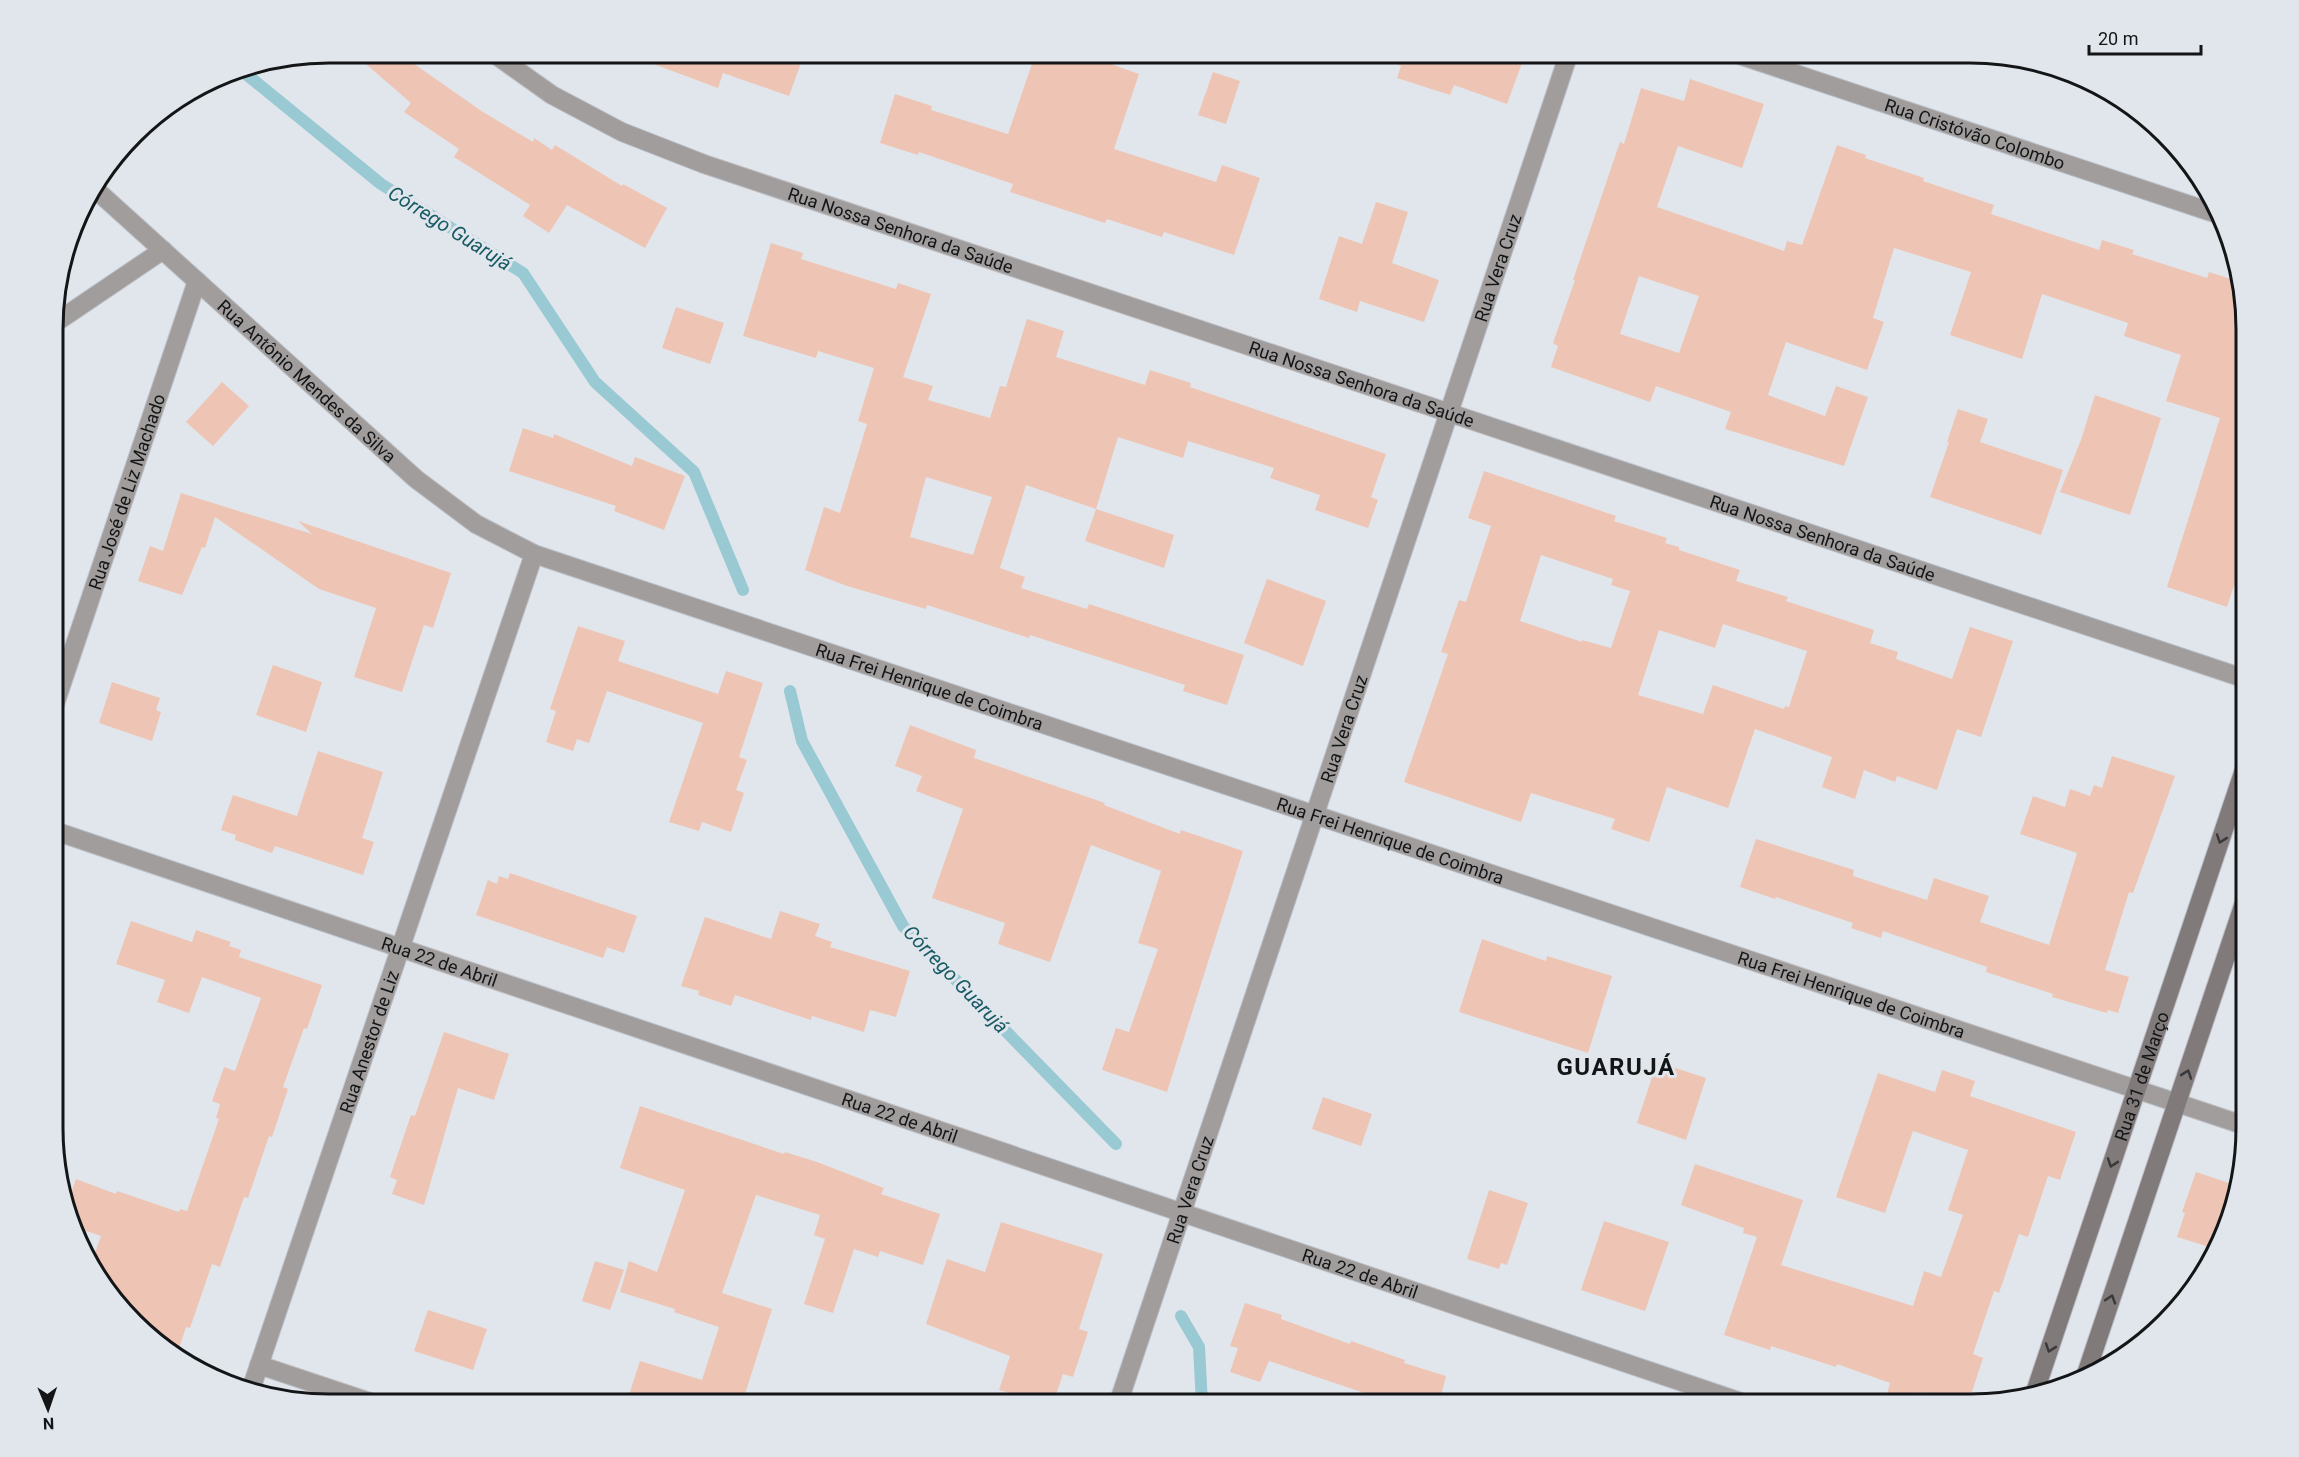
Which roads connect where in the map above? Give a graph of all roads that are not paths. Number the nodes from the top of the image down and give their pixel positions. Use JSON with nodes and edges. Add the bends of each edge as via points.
{"nodes":[{"id":1,"x":508,"y":63,"type":"edge"},
{"id":2,"x":1565,"y":63,"type":"edge"},
{"id":3,"x":1766,"y":63,"type":"edge"},
{"id":4,"x":100,"y":194,"type":"edge"},
{"id":5,"x":2209,"y":211,"type":"edge"},
{"id":6,"x":163,"y":250,"type":"junction"},
{"id":7,"x":197,"y":281,"type":"junction"},
{"id":8,"x":64,"y":317,"type":"edge"},
{"id":9,"x":1449,"y":413,"type":"junction"},
{"id":10,"x":534,"y":554,"type":"junction"},
{"id":11,"x":2236,"y":676,"type":"edge"},
{"id":12,"x":63,"y":680,"type":"edge"},
{"id":13,"x":2236,"y":794,"type":"edge"},
{"id":14,"x":1315,"y":814,"type":"junction"},
{"id":15,"x":63,"y":834,"type":"edge"},
{"id":16,"x":2236,"y":927,"type":"edge"},
{"id":17,"x":400,"y":948,"type":"junction"},
{"id":18,"x":2137,"y":1089,"type":"junction"},
{"id":19,"x":2177,"y":1103,"type":"junction"},
{"id":20,"x":2236,"y":1123,"type":"edge"},
{"id":21,"x":1182,"y":1213,"type":"junction"},
{"id":22,"x":259,"y":1365,"type":"junction"},
{"id":23,"x":2088,"y":1367,"type":"edge"},
{"id":24,"x":253,"y":1383,"type":"edge"},
{"id":25,"x":2037,"y":1385,"type":"edge"},
{"id":26,"x":346,"y":1394,"type":"edge"},
{"id":27,"x":1121,"y":1394,"type":"edge"},
{"id":28,"x":1717,"y":1394,"type":"edge"}],
"edges":[{"from":1,"to":9,"type":"street","name":"Rua Nossa Senhora da Saúde","via":[[552,95],[622,132],[704,164]]},
{"from":2,"to":9,"type":"street","name":"Rua Vera Cruz"},
{"from":3,"to":5,"type":"street","name":"Rua Cristóvão Colombo"},
{"from":4,"to":6,"type":"street","name":"Rua Antônio Mendes da Silva"},
{"from":6,"to":7,"type":"street","name":"Rua Antônio Mendes da Silva"},
{"from":6,"to":8,"type":"street"},
{"from":7,"to":10,"type":"street","name":"Rua Antônio Mendes da Silva","via":[[416,479],[476,524]]},
{"from":7,"to":12,"type":"street","name":"Rua José de Liz Machado"},
{"from":9,"to":11,"type":"street","name":"Rua Nossa Senhora da Saúde"},
{"from":9,"to":14,"type":"street","name":"Rua Vera Cruz"},
{"from":10,"to":14,"type":"street","name":"Rua Frei Henrique de Coimbra"},
{"from":10,"to":17,"type":"street","name":"Rua Anestor de Liz"},
{"from":13,"to":18,"type":"main road","name":"Rua 31 de Março","one_way":true},
{"from":14,"to":18,"type":"street","name":"Rua Frei Henrique de Coimbra"},
{"from":14,"to":21,"type":"street","name":"Rua Vera Cruz"},
{"from":15,"to":17,"type":"street","name":"Rua 22 de Abril"},
{"from":19,"to":16,"type":"main road","one_way":true},
{"from":17,"to":21,"type":"street","name":"Rua 22 de Abril"},
{"from":17,"to":22,"type":"street","name":"Rua Anestor de Liz"},
{"from":18,"to":19,"type":"street","name":"Rua Frei Henrique de Coimbra"},
{"from":18,"to":25,"type":"main road","name":"Rua 31 de Março","one_way":true},
{"from":19,"to":20,"type":"street","name":"Rua Frei Henrique de Coimbra"},
{"from":23,"to":19,"type":"main road","one_way":true},
{"from":21,"to":27,"type":"street","name":"Rua Vera Cruz"},
{"from":21,"to":28,"type":"street","name":"Rua 22 de Abril"},
{"from":22,"to":24,"type":"street","name":"Rua Anestor de Liz"},
{"from":22,"to":26,"type":"street"}]}
